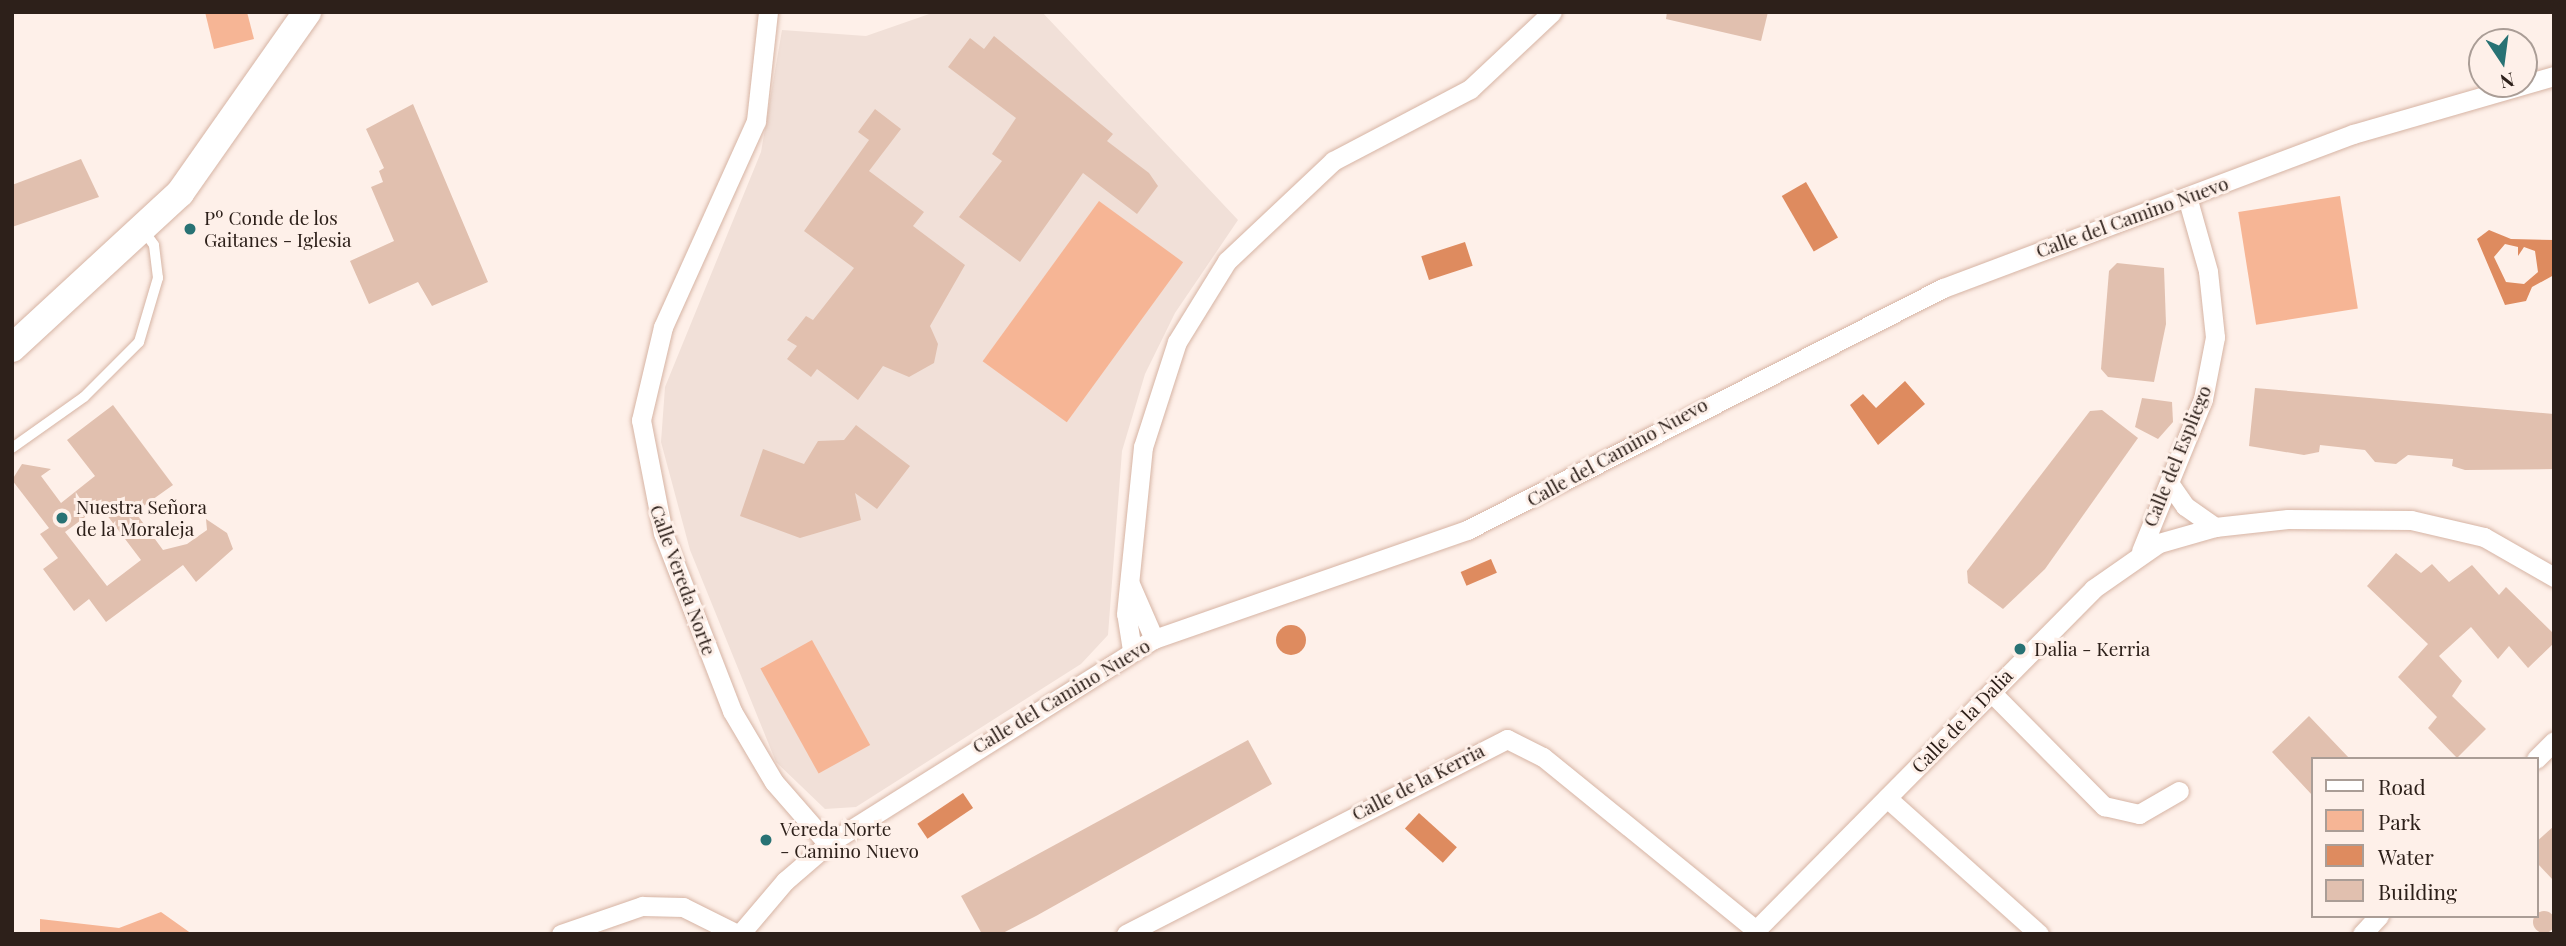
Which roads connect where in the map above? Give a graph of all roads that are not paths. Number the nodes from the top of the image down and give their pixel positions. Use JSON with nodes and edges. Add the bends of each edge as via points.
{"nodes":[{"id":1,"x":307,"y":12,"type":"edge"},
{"id":2,"x":768,"y":12,"type":"edge"},
{"id":3,"x":1552,"y":12,"type":"edge"},
{"id":4,"x":2554,"y":76,"type":"edge"},
{"id":5,"x":2187,"y":197,"type":"junction"},
{"id":6,"x":144,"y":231,"type":"junction"},
{"id":7,"x":12,"y":348,"type":"edge"},
{"id":8,"x":12,"y":448,"type":"edge"},
{"id":9,"x":2169,"y":483,"type":"junction"},
{"id":10,"x":2215,"y":527,"type":"junction"},
{"id":11,"x":2141,"y":551,"type":"junction"},
{"id":12,"x":2554,"y":577,"type":"edge"},
{"id":13,"x":1130,"y":584,"type":"junction"},
{"id":14,"x":1154,"y":639,"type":"junction"},
{"id":15,"x":1132,"y":650,"type":"junction"},
{"id":16,"x":1991,"y":692,"type":"junction"},
{"id":17,"x":2554,"y":741,"type":"edge"},
{"id":18,"x":2538,"y":757,"type":"edge"},
{"id":19,"x":2179,"y":790,"type":"dead end"},
{"id":20,"x":1886,"y":798,"type":"junction"},
{"id":21,"x":828,"y":844,"type":"junction"},
{"id":22,"x":2377,"y":918,"type":"edge"},
{"id":23,"x":1754,"y":932,"type":"edge"},
{"id":24,"x":561,"y":934,"type":"edge"},
{"id":25,"x":738,"y":934,"type":"edge"},
{"id":26,"x":1126,"y":934,"type":"edge"},
{"id":27,"x":2039,"y":934,"type":"edge"},
{"id":28,"x":2362,"y":934,"type":"edge"}],
"edges":[{"from":1,"to":6,"type":"street","via":[[194,175]]},
{"from":2,"to":21,"type":"street","name":"Calle Vereda Norte","via":[[756,121],[647,376],[645,453],[668,548],[746,739]]},
{"from":3,"to":13,"type":"street","via":[[1470,89],[1333,161],[1227,261],[1177,342],[1143,447]]},
{"from":4,"to":5,"type":"street","name":"Calle del Camino Nuevo","via":[[2353,134]]},
{"from":5,"to":9,"type":"street","name":"Calle del Espliego","via":[[2208,271],[2215,337],[2203,400]]},
{"from":5,"to":14,"type":"street","name":"Calle del Camino Nuevo","via":[[1943,288],[1467,530]]},
{"from":6,"to":7,"type":"street"},
{"from":6,"to":8,"type":"lane","via":[[158,278],[139,342],[84,397]]},
{"from":9,"to":10,"type":"street","via":[[2185,506]]},
{"from":9,"to":11,"type":"street","name":"Calle del Espliego"},
{"from":10,"to":11,"type":"street","name":"Calle de la Dalia"},
{"from":10,"to":12,"type":"street","name":"Calle de la Dalia","via":[[2288,519],[2411,520],[2484,537]]},
{"from":11,"to":16,"type":"street","name":"Calle de la Dalia","via":[[2093,589]]},
{"from":13,"to":14,"type":"street"},
{"from":13,"to":15,"type":"street","via":[[1126,614]]},
{"from":14,"to":15,"type":"street","name":"Calle del Camino Nuevo"},
{"from":15,"to":21,"type":"street","name":"Calle del Camino Nuevo"},
{"from":16,"to":19,"type":"street","via":[[2105,806],[2139,814]]},
{"from":16,"to":20,"type":"street","name":"Calle de la Dalia"},
{"from":17,"to":18,"type":"street"},
{"from":20,"to":23,"type":"street","name":"Calle de la Dalia"},
{"from":20,"to":27,"type":"street"},
{"from":21,"to":25,"type":"street","name":"Calle del Camino Nuevo","via":[[785,881]]},
{"from":22,"to":28,"type":"street"},
{"from":23,"to":26,"type":"street","name":"Calle de la Kerria","via":[[1543,757],[1507,739]]},
{"from":24,"to":25,"type":"street","via":[[642,906],[683,907]]}]}
